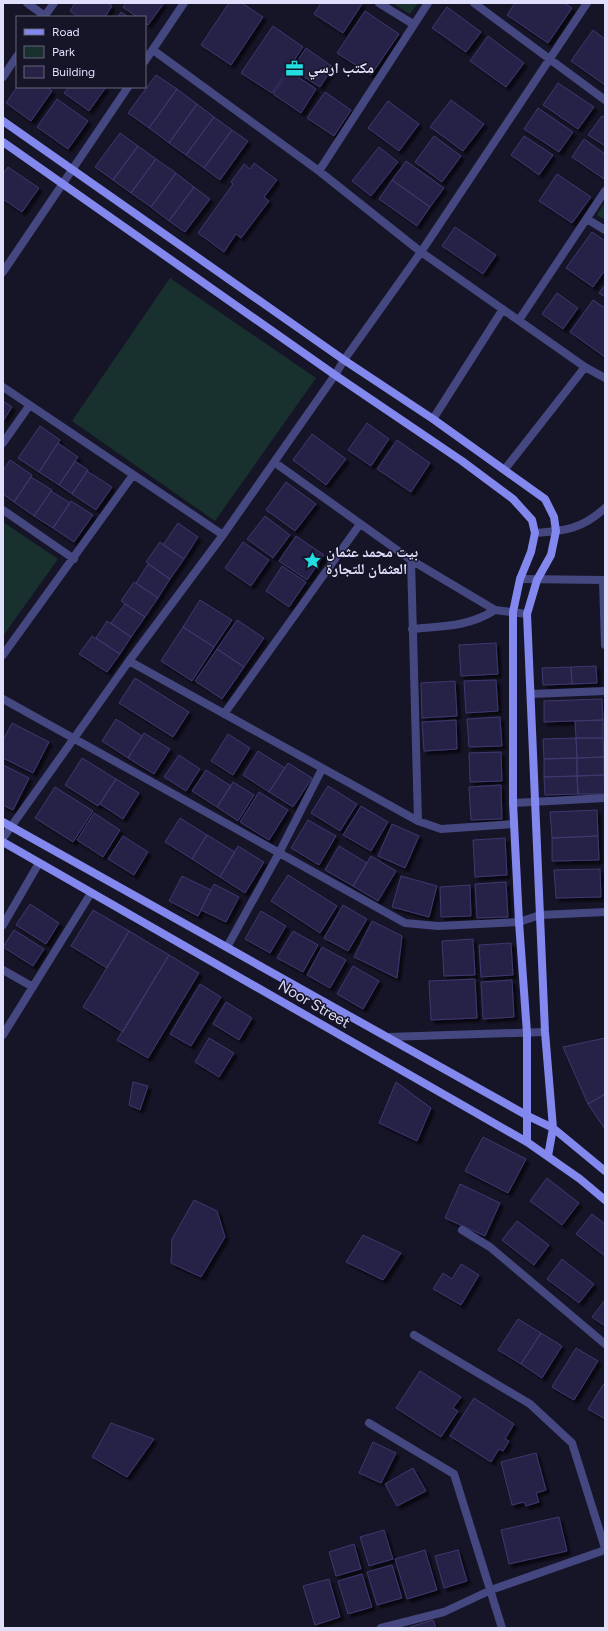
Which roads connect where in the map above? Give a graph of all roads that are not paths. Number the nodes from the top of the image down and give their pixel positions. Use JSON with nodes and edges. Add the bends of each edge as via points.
{"nodes":[{"id":1,"x":27,"y":3,"type":"edge"},
{"id":2,"x":54,"y":3,"type":"edge"},
{"id":3,"x":184,"y":3,"type":"edge"},
{"id":4,"x":379,"y":3,"type":"edge"},
{"id":5,"x":428,"y":3,"type":"edge"},
{"id":6,"x":474,"y":3,"type":"edge"},
{"id":7,"x":587,"y":3,"type":"edge"},
{"id":8,"x":43,"y":16,"type":"edge"},
{"id":9,"x":45,"y":16,"type":"edge"},
{"id":10,"x":413,"y":24,"type":"junction"},
{"id":11,"x":153,"y":50,"type":"junction"},
{"id":12,"x":16,"y":57,"type":"edge"},
{"id":13,"x":549,"y":59,"type":"junction"},
{"id":14,"x":146,"y":60,"type":"edge"},
{"id":15,"x":3,"y":76,"type":"edge"},
{"id":16,"x":127,"y":88,"type":"edge"},
{"id":17,"x":605,"y":100,"type":"edge"},
{"id":18,"x":3,"y":121,"type":"edge"},
{"id":19,"x":3,"y":142,"type":"edge"},
{"id":20,"x":72,"y":170,"type":"junction"},
{"id":21,"x":319,"y":171,"type":"junction"},
{"id":22,"x":62,"y":183,"type":"junction"},
{"id":23,"x":605,"y":191,"type":"edge"},
{"id":24,"x":587,"y":218,"type":"junction"},
{"id":25,"x":605,"y":230,"type":"edge"},
{"id":26,"x":421,"y":252,"type":"junction"},
{"id":27,"x":4,"y":270,"type":"edge"},
{"id":28,"x":503,"y":309,"type":"junction"},
{"id":29,"x":519,"y":320,"type":"junction"},
{"id":30,"x":344,"y":360,"type":"junction"},
{"id":31,"x":585,"y":367,"type":"junction"},
{"id":32,"x":335,"y":375,"type":"junction"},
{"id":33,"x":605,"y":378,"type":"edge"},
{"id":34,"x":3,"y":387,"type":"edge"},
{"id":35,"x":29,"y":406,"type":"junction"},
{"id":36,"x":433,"y":419,"type":"junction"},
{"id":37,"x":3,"y":443,"type":"edge"},
{"id":38,"x":274,"y":462,"type":"junction"},
{"id":39,"x":506,"y":469,"type":"junction"},
{"id":40,"x":133,"y":475,"type":"junction"},
{"id":41,"x":605,"y":508,"type":"edge"},
{"id":42,"x":3,"y":510,"type":"edge"},
{"id":43,"x":360,"y":524,"type":"junction"},
{"id":44,"x":556,"y":531,"type":"junction"},
{"id":45,"x":535,"y":533,"type":"junction"},
{"id":46,"x":223,"y":535,"type":"junction"},
{"id":47,"x":74,"y":559,"type":"junction"},
{"id":48,"x":412,"y":560,"type":"junction"},
{"id":49,"x":520,"y":579,"type":"junction"},
{"id":50,"x":537,"y":580,"type":"junction"},
{"id":51,"x":604,"y":580,"type":"edge"},
{"id":52,"x":495,"y":610,"type":"junction"},
{"id":53,"x":513,"y":612,"type":"junction"},
{"id":54,"x":527,"y":614,"type":"junction"},
{"id":55,"x":412,"y":629,"type":"junction"},
{"id":56,"x":605,"y":645,"type":"edge"},
{"id":57,"x":3,"y":655,"type":"edge"},
{"id":58,"x":129,"y":661,"type":"junction"},
{"id":59,"x":605,"y":691,"type":"edge"},
{"id":60,"x":531,"y":694,"type":"junction"},
{"id":61,"x":3,"y":699,"type":"edge"},
{"id":62,"x":224,"y":714,"type":"junction"},
{"id":63,"x":73,"y":739,"type":"junction"},
{"id":64,"x":322,"y":769,"type":"junction"},
{"id":65,"x":605,"y":798,"type":"edge"},
{"id":66,"x":513,"y":803,"type":"junction"},
{"id":67,"x":535,"y":803,"type":"junction"},
{"id":68,"x":418,"y":821,"type":"junction"},
{"id":69,"x":3,"y":822,"type":"edge"},
{"id":70,"x":514,"y":824,"type":"junction"},
{"id":71,"x":12,"y":826,"type":"junction"},
{"id":72,"x":3,"y":838,"type":"edge"},
{"id":73,"x":3,"y":842,"type":"edge"},
{"id":74,"x":279,"y":853,"type":"junction"},
{"id":75,"x":39,"y":863,"type":"junction"},
{"id":76,"x":91,"y":893,"type":"junction"},
{"id":77,"x":605,"y":912,"type":"edge"},
{"id":78,"x":540,"y":915,"type":"junction"},
{"id":79,"x":519,"y":922,"type":"junction"},
{"id":80,"x":3,"y":924,"type":"edge"},
{"id":81,"x":227,"y":947,"type":"junction"},
{"id":82,"x":3,"y":970,"type":"edge"},
{"id":83,"x":33,"y":987,"type":"junction"},
{"id":84,"x":544,"y":1032,"type":"junction"},
{"id":85,"x":527,"y":1033,"type":"junction"},
{"id":86,"x":3,"y":1035,"type":"edge"},
{"id":87,"x":388,"y":1037,"type":"junction"},
{"id":88,"x":528,"y":1116,"type":"junction"},
{"id":89,"x":553,"y":1128,"type":"junction"},
{"id":90,"x":527,"y":1142,"type":"junction"},
{"id":91,"x":548,"y":1156,"type":"junction"},
{"id":92,"x":605,"y":1171,"type":"edge"},
{"id":93,"x":605,"y":1200,"type":"edge"},
{"id":94,"x":462,"y":1230,"type":"dead end"},
{"id":95,"x":414,"y":1335,"type":"dead end"},
{"id":96,"x":605,"y":1344,"type":"edge"},
{"id":97,"x":369,"y":1423,"type":"dead end"},
{"id":98,"x":605,"y":1549,"type":"edge"},
{"id":99,"x":491,"y":1590,"type":"junction"},
{"id":100,"x":381,"y":1628,"type":"edge"},
{"id":101,"x":502,"y":1628,"type":"edge"}],
"edges":[{"from":1,"to":8,"type":"street"},
{"from":2,"to":9,"type":"street"},
{"from":3,"to":11,"type":"street"},
{"from":4,"to":10,"type":"street"},
{"from":5,"to":10,"type":"street"},
{"from":6,"to":13,"type":"street"},
{"from":7,"to":13,"type":"street"},
{"from":10,"to":21,"type":"street"},
{"from":11,"to":14,"type":"street"},
{"from":11,"to":21,"type":"street"},
{"from":12,"to":15,"type":"street"},
{"from":13,"to":17,"type":"street"},
{"from":13,"to":26,"type":"street"},
{"from":16,"to":20,"type":"street"},
{"from":18,"to":20,"type":"street"},
{"from":19,"to":22,"type":"street"},
{"from":20,"to":22,"type":"street"},
{"from":20,"to":30,"type":"street"},
{"from":21,"to":26,"type":"street"},
{"from":22,"to":27,"type":"street"},
{"from":22,"to":32,"type":"street"},
{"from":23,"to":24,"type":"street"},
{"from":24,"to":25,"type":"street"},
{"from":24,"to":29,"type":"street"},
{"from":26,"to":28,"type":"street"},
{"from":26,"to":30,"type":"street"},
{"from":28,"to":29,"type":"street"},
{"from":28,"to":36,"type":"street"},
{"from":29,"to":31,"type":"street"},
{"from":30,"to":32,"type":"street"},
{"from":30,"to":36,"type":"street"},
{"from":31,"to":33,"type":"street"},
{"from":31,"to":39,"type":"street"},
{"from":32,"to":38,"type":"street"},
{"from":32,"to":45,"type":"street","via":[[462,461],[513,499],[532,520]]},
{"from":34,"to":35,"type":"street"},
{"from":35,"to":37,"type":"street"},
{"from":35,"to":40,"type":"street"},
{"from":36,"to":39,"type":"street"},
{"from":38,"to":43,"type":"street"},
{"from":38,"to":46,"type":"street"},
{"from":39,"to":44,"type":"street","via":[[545,499],[554,517]]},
{"from":40,"to":46,"type":"street"},
{"from":40,"to":47,"type":"street"},
{"from":41,"to":44,"type":"street","via":[[576,528]]},
{"from":42,"to":47,"type":"street"},
{"from":43,"to":48,"type":"street"},
{"from":43,"to":62,"type":"street"},
{"from":44,"to":45,"type":"street"},
{"from":44,"to":50,"type":"street","via":[[551,555]]},
{"from":45,"to":49,"type":"street","via":[[532,552]]},
{"from":46,"to":58,"type":"street"},
{"from":47,"to":57,"type":"street"},
{"from":48,"to":52,"type":"street"},
{"from":48,"to":55,"type":"street"},
{"from":49,"to":50,"type":"street"},
{"from":49,"to":53,"type":"street"},
{"from":50,"to":51,"type":"street"},
{"from":50,"to":54,"type":"street"},
{"from":51,"to":56,"type":"street"},
{"from":52,"to":53,"type":"street"},
{"from":52,"to":55,"type":"street","via":[[481,619],[460,625]]},
{"from":53,"to":54,"type":"street"},
{"from":53,"to":66,"type":"street"},
{"from":54,"to":60,"type":"street"},
{"from":55,"to":68,"type":"street"},
{"from":58,"to":62,"type":"street"},
{"from":58,"to":63,"type":"street"},
{"from":59,"to":60,"type":"street"},
{"from":60,"to":67,"type":"street"},
{"from":61,"to":63,"type":"street"},
{"from":62,"to":64,"type":"street"},
{"from":63,"to":71,"type":"street"},
{"from":63,"to":74,"type":"street"},
{"from":64,"to":68,"type":"street"},
{"from":64,"to":74,"type":"street"},
{"from":65,"to":67,"type":"street"},
{"from":66,"to":67,"type":"street"},
{"from":66,"to":70,"type":"street"},
{"from":67,"to":78,"type":"street"},
{"from":68,"to":70,"type":"street","via":[[441,829]]},
{"from":69,"to":71,"type":"street","name":"Noor Street"},
{"from":70,"to":79,"type":"street"},
{"from":71,"to":72,"type":"street"},
{"from":71,"to":81,"type":"street","name":"Noor Street"},
{"from":73,"to":75,"type":"street","name":"Noor Street"},
{"from":74,"to":79,"type":"street","via":[[405,923],[438,926]]},
{"from":74,"to":81,"type":"street"},
{"from":75,"to":76,"type":"street","name":"Noor Street"},
{"from":75,"to":80,"type":"street"},
{"from":76,"to":83,"type":"street"},
{"from":76,"to":90,"type":"street","name":"Noor Street"},
{"from":77,"to":78,"type":"street"},
{"from":78,"to":79,"type":"street"},
{"from":78,"to":84,"type":"street"},
{"from":79,"to":85,"type":"street"},
{"from":81,"to":87,"type":"street","name":"Noor Street"},
{"from":82,"to":83,"type":"street"},
{"from":83,"to":86,"type":"street"},
{"from":84,"to":85,"type":"street"},
{"from":84,"to":89,"type":"street"},
{"from":85,"to":87,"type":"street"},
{"from":85,"to":88,"type":"street"},
{"from":87,"to":88,"type":"street","name":"Noor Street"},
{"from":88,"to":89,"type":"street","name":"Noor Street"},
{"from":88,"to":90,"type":"street"},
{"from":89,"to":91,"type":"street"},
{"from":89,"to":92,"type":"street","name":"Noor Street"},
{"from":90,"to":91,"type":"street","name":"Noor Street"},
{"from":91,"to":93,"type":"street","name":"Noor Street"},
{"from":94,"to":96,"type":"street","via":[[490,1247]]},
{"from":95,"to":98,"type":"street","via":[[530,1404],[572,1443]]},
{"from":97,"to":99,"type":"street","via":[[454,1474]]},
{"from":98,"to":99,"type":"street"},
{"from":99,"to":100,"type":"street","via":[[444,1612]]},
{"from":99,"to":101,"type":"street"}]}
